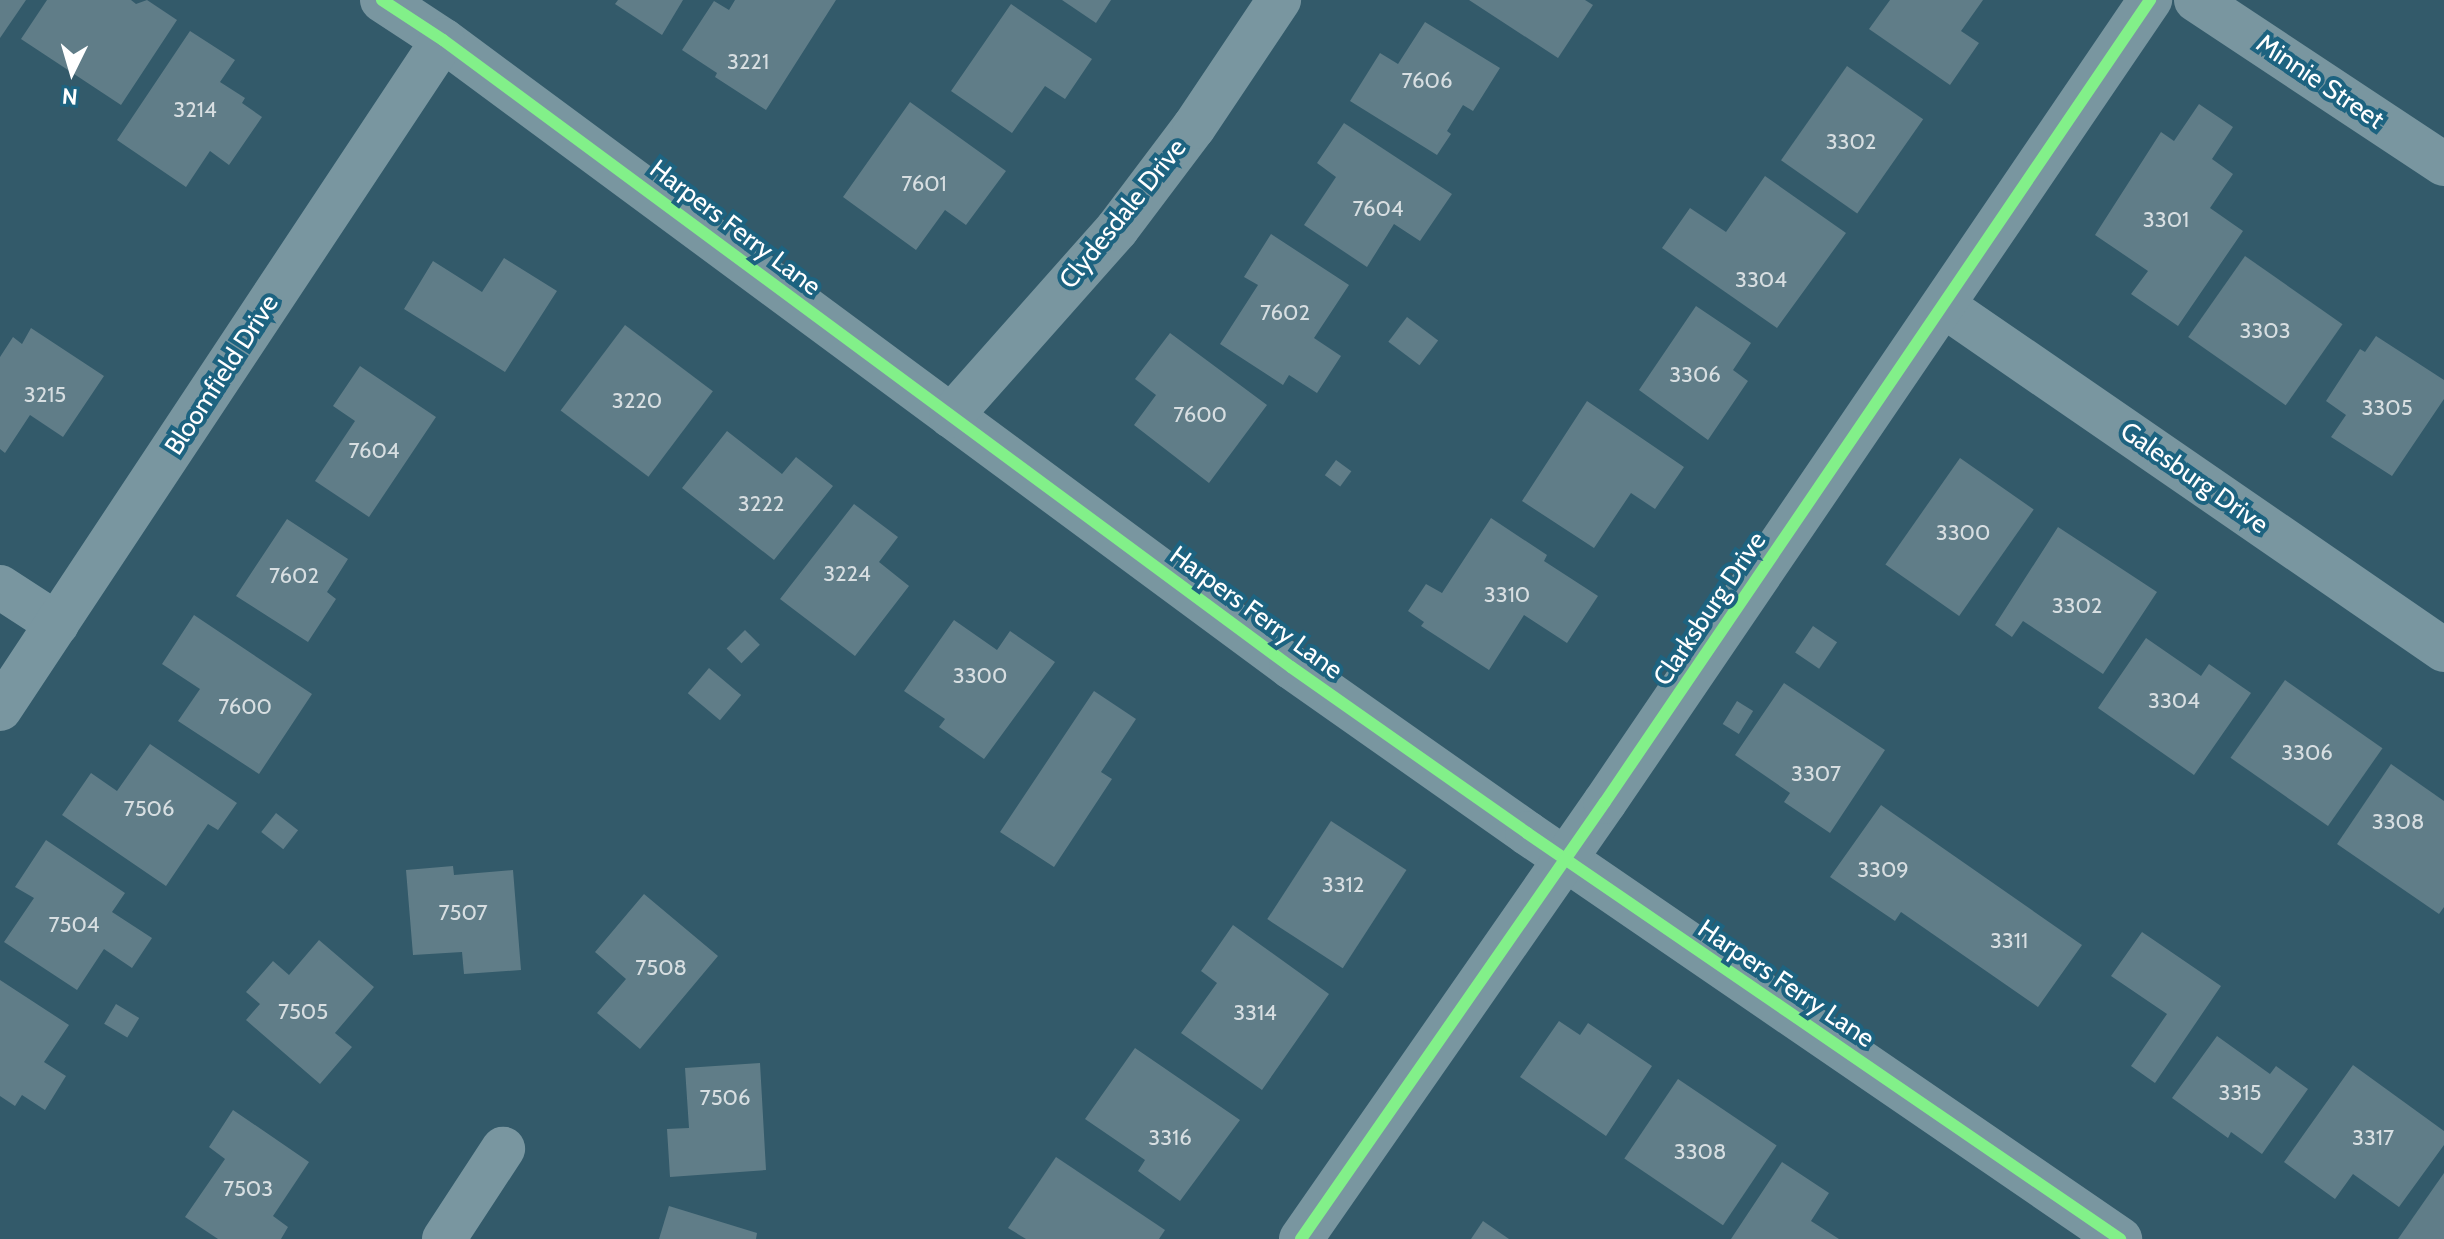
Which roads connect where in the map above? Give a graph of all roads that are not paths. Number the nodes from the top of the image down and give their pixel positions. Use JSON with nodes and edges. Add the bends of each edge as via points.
{"nodes":[{"id":1,"x":382,"y":0,"type":"edge"},
{"id":2,"x":1279,"y":0,"type":"edge"},
{"id":3,"x":2150,"y":0,"type":"edge"},
{"id":4,"x":2196,"y":0,"type":"edge"},
{"id":5,"x":443,"y":40,"type":"junction"},
{"id":6,"x":2444,"y":164,"type":"edge"},
{"id":7,"x":1944,"y":306,"type":"junction"},
{"id":8,"x":951,"y":416,"type":"junction"},
{"id":9,"x":0,"y":587,"type":"edge"},
{"id":10,"x":57,"y":624,"type":"junction"},
{"id":11,"x":2444,"y":650,"type":"edge"},
{"id":12,"x":0,"y":709,"type":"edge"},
{"id":13,"x":1565,"y":859,"type":"junction"},
{"id":14,"x":503,"y":1149,"type":"dead end"},
{"id":15,"x":444,"y":1239,"type":"edge"},
{"id":16,"x":1301,"y":1239,"type":"edge"},
{"id":17,"x":2120,"y":1239,"type":"edge"}],
"edges":[{"from":1,"to":5,"type":"street","name":"Harpers Ferry Lane"},
{"from":2,"to":8,"type":"street","name":"Clydesdale Drive","via":[[1117,229]]},
{"from":3,"to":7,"type":"street","name":"Clarksburg Drive"},
{"from":4,"to":6,"type":"street","name":"Minnie Street"},
{"from":5,"to":8,"type":"street","name":"Harpers Ferry Lane"},
{"from":5,"to":10,"type":"street","name":"Bloomfield Drive"},
{"from":7,"to":11,"type":"street","name":"Galesburg Drive"},
{"from":7,"to":13,"type":"street","name":"Clarksburg Drive"},
{"from":8,"to":13,"type":"street","name":"Harpers Ferry Lane","via":[[1291,667]]},
{"from":9,"to":10,"type":"street"},
{"from":10,"to":12,"type":"street","name":"Bloomfield Drive"},
{"from":13,"to":16,"type":"street","name":"Clarksburg Drive"},
{"from":13,"to":17,"type":"street","name":"Harpers Ferry Lane"},
{"from":14,"to":15,"type":"street"}]}
